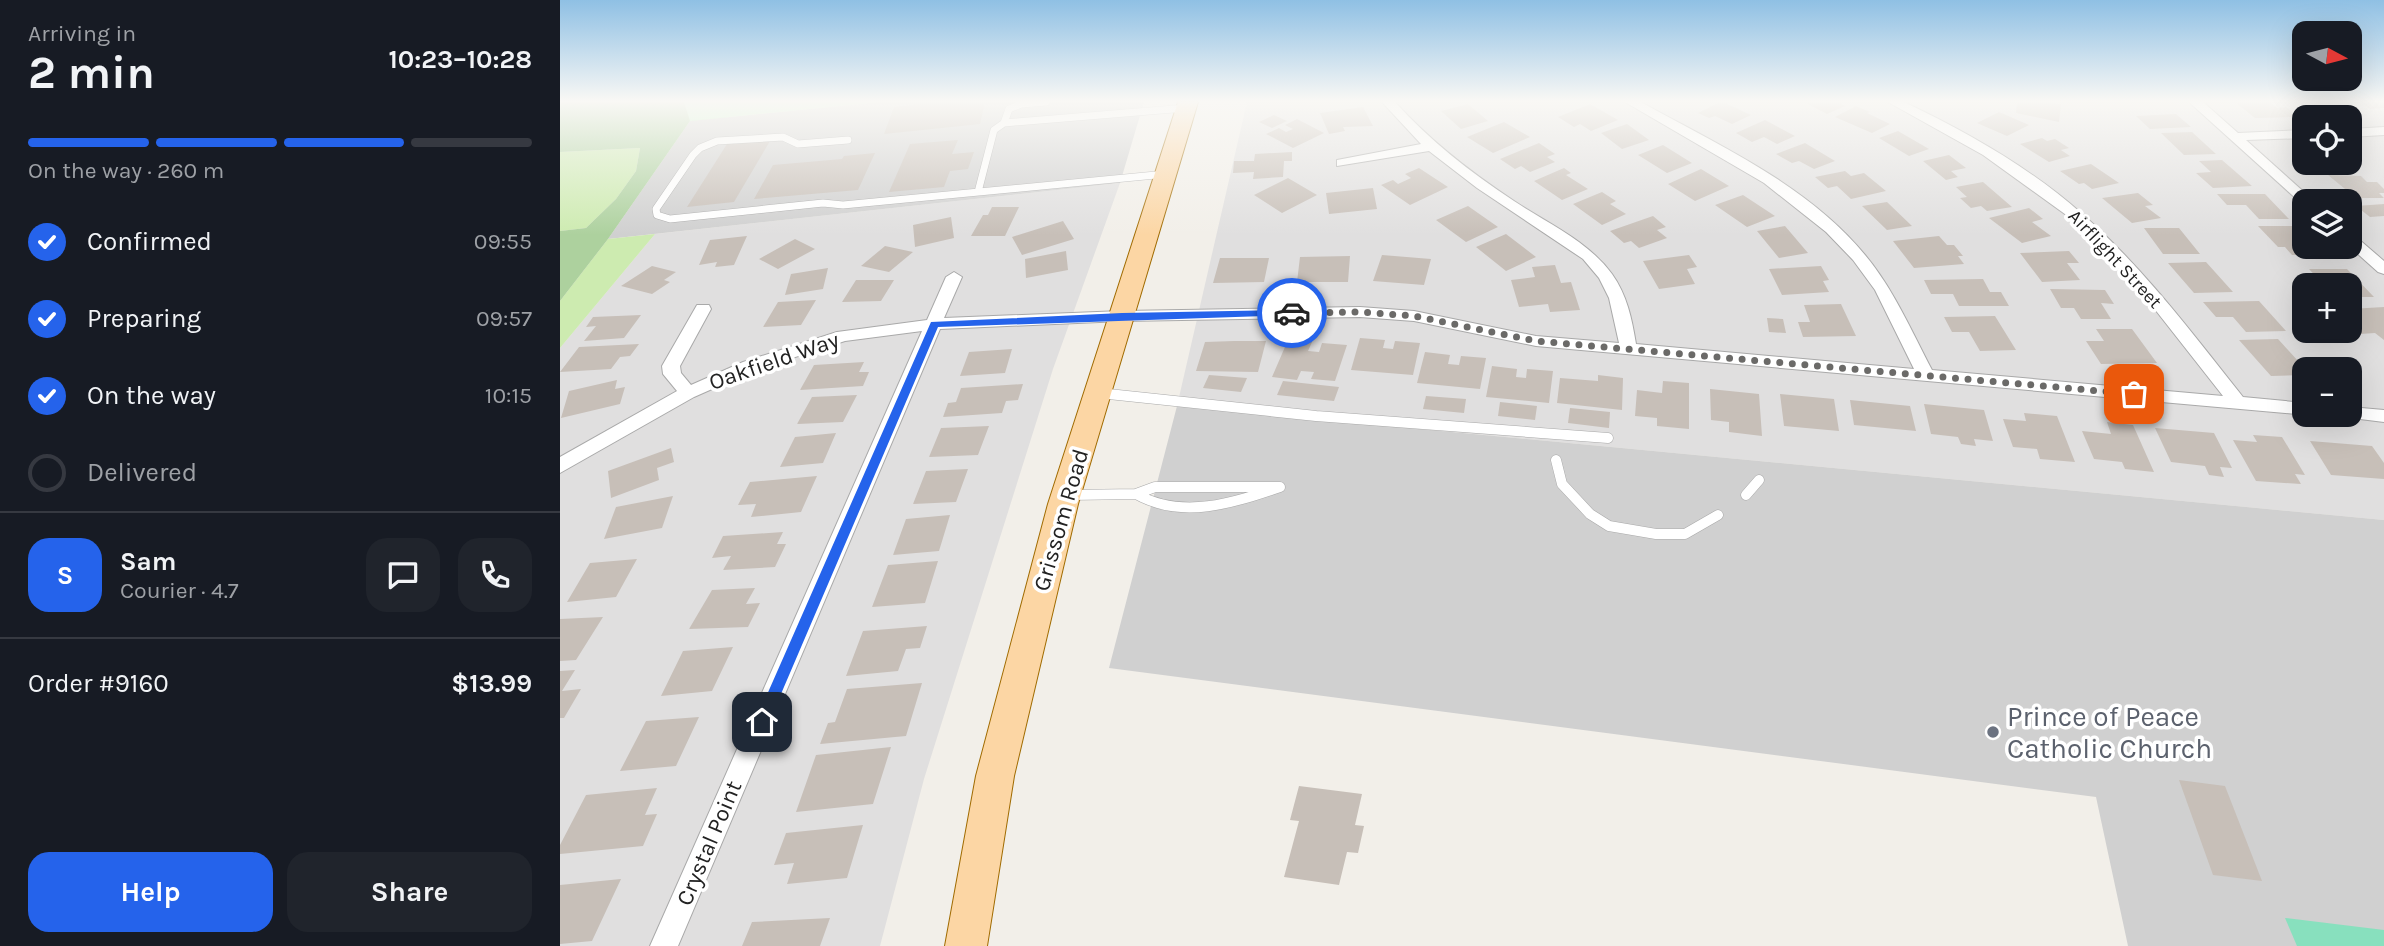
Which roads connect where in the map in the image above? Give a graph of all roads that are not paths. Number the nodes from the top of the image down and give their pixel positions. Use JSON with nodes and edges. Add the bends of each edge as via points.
{"nodes":[{"id":1,"x":705,"y":146,"type":"edge"},
{"id":2,"x":990,"y":146,"type":"edge"},
{"id":3,"x":1174,"y":146,"type":"edge"},
{"id":4,"x":1432,"y":146,"type":"joint"},
{"id":5,"x":1709,"y":146,"type":"edge"},
{"id":6,"x":1976,"y":146,"type":"edge"},
{"id":7,"x":2244,"y":146,"type":"edge"},
{"id":8,"x":1342,"y":163,"type":"dead end"},
{"id":9,"x":1166,"y":174,"type":"junction"},
{"id":10,"x":2293,"y":189,"type":"edge"},
{"id":11,"x":978,"y":192,"type":"junction"},
{"id":12,"x":2362,"y":250,"type":"edge"},
{"id":13,"x":2384,"y":269,"type":"edge"},
{"id":14,"x":954,"y":277,"type":"dead end"},
{"id":15,"x":703,"y":309,"type":"dead end"},
{"id":16,"x":1122,"y":316,"type":"junction"},
{"id":17,"x":934,"y":324,"type":"junction"},
{"id":18,"x":1628,"y":349,"type":"junction"},
{"id":19,"x":1926,"y":375,"type":"junction"},
{"id":20,"x":688,"y":393,"type":"junction"},
{"id":21,"x":1098,"y":393,"type":"junction"},
{"id":22,"x":2238,"y":403,"type":"junction"},
{"id":23,"x":2292,"y":408,"type":"edge"},
{"id":24,"x":2362,"y":414,"type":"edge"},
{"id":25,"x":2384,"y":416,"type":"edge"},
{"id":26,"x":1608,"y":438,"type":"dead end"},
{"id":27,"x":1556,"y":460,"type":"dead end"},
{"id":28,"x":560,"y":466,"type":"edge"},
{"id":29,"x":1759,"y":480,"type":"dead end"},
{"id":30,"x":1136,"y":494,"type":"junction"},
{"id":31,"x":1066,"y":495,"type":"junction"},
{"id":32,"x":1746,"y":495,"type":"dead end"},
{"id":33,"x":1718,"y":515,"type":"dead end"},
{"id":34,"x":664,"y":946,"type":"edge"},
{"id":35,"x":966,"y":946,"type":"edge"}],
"edges":[{"from":1,"to":11,"type":"lane","via":[[656,209],[657,215],[670,219]]},
{"from":2,"to":11,"type":"lane"},
{"from":3,"to":9,"type":"main road","name":"Grissom Road"},
{"from":4,"to":8,"type":"street"},
{"from":4,"to":18,"type":"street","via":[[1604,272],[1619,300]]},
{"from":5,"to":19,"type":"street","via":[[1792,196],[1842,239],[1881,288]]},
{"from":6,"to":22,"type":"street","name":"Airflight Street","via":[[2075,215],[2107,245]]},
{"from":7,"to":10,"type":"street"},
{"from":9,"to":11,"type":"lane"},
{"from":9,"to":16,"type":"main road","name":"Grissom Road"},
{"from":12,"to":13,"type":"street"},
{"from":14,"to":17,"type":"street","name":"Crystal Point"},
{"from":15,"to":20,"type":"street","via":[[671,366]]},
{"from":16,"to":17,"type":"street","name":"Oakfield Way"},
{"from":16,"to":18,"type":"street","name":"Oakfield Way","via":[[1387,313],[1536,341]]},
{"from":16,"to":21,"type":"main road","name":"Grissom Road"},
{"from":17,"to":20,"type":"street","name":"Oakfield Way","via":[[843,336],[749,366]]},
{"from":17,"to":34,"type":"street","name":"Crystal Point"},
{"from":18,"to":19,"type":"street","name":"Oakfield Way"},
{"from":19,"to":22,"type":"street","name":"Oakfield Way"},
{"from":20,"to":28,"type":"street","name":"Oakfield Way"},
{"from":21,"to":26,"type":"lane"},
{"from":21,"to":31,"type":"main road","name":"Grissom Road"},
{"from":22,"to":23,"type":"street","name":"Oakfield Way"},
{"from":24,"to":25,"type":"street"},
{"from":27,"to":33,"type":"lane","via":[[1562,484],[1609,526],[1685,534]]},
{"from":29,"to":32,"type":"lane"},
{"from":30,"to":30,"type":"lane","via":[[1149,504],[1193,507],[1227,505],[1280,487],[1155,487]]},
{"from":30,"to":31,"type":"lane"},
{"from":31,"to":35,"type":"main road","name":"Grissom Road","via":[[995,776]]}]}
